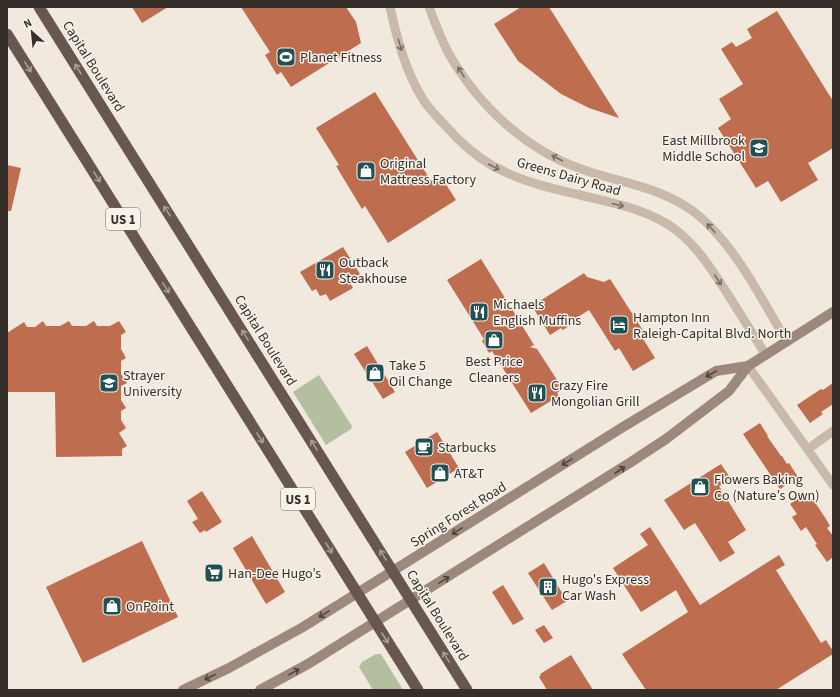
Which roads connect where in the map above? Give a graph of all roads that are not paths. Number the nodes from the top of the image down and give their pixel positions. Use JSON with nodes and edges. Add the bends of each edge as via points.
{"nodes":[{"id":1,"x":38,"y":7,"type":"edge"},
{"id":2,"x":390,"y":7,"type":"edge"},
{"id":3,"x":429,"y":7,"type":"edge"},
{"id":4,"x":7,"y":34,"type":"edge"},
{"id":5,"x":833,"y":312,"type":"edge"},
{"id":6,"x":787,"y":342,"type":"junction"},
{"id":7,"x":766,"y":355,"type":"junction"},
{"id":8,"x":748,"y":366,"type":"junction"},
{"id":9,"x":833,"y":431,"type":"edge"},
{"id":10,"x":808,"y":448,"type":"junction"},
{"id":11,"x":833,"y":485,"type":"edge"},
{"id":12,"x":393,"y":571,"type":"junction"},
{"id":13,"x":357,"y":594,"type":"junction"},
{"id":14,"x":411,"y":600,"type":"junction"},
{"id":15,"x":375,"y":622,"type":"junction"},
{"id":16,"x":183,"y":690,"type":"edge"},
{"id":17,"x":260,"y":690,"type":"edge"},
{"id":18,"x":418,"y":690,"type":"edge"},
{"id":19,"x":467,"y":690,"type":"edge"}],
"edges":[{"from":12,"to":1,"type":"highway","name":"Capital Boulevard","one_way":true},
{"from":2,"to":7,"type":"street","name":"Greens Dairy Road","one_way":true,"via":[[404,59],[424,100],[464,145],[490,165],[505,172],[630,208],[662,221],[676,230],[693,244],[706,260]]},
{"from":6,"to":3,"type":"street","name":"Greens Dairy Road","one_way":true,"via":[[743,269],[704,220],[660,193],[638,184],[589,172],[557,158],[529,142],[493,112],[466,80],[449,53]]},
{"from":4,"to":13,"type":"highway","number":"US 1","one_way":true},
{"from":5,"to":6,"type":"main road","name":"Spring Forest Road"},
{"from":6,"to":7,"type":"main road","name":"Spring Forest Road"},
{"from":7,"to":8,"type":"main road","name":"Spring Forest Road"},
{"from":8,"to":10,"type":"street"},
{"from":8,"to":12,"type":"main road","name":"Spring Forest Road","one_way":true,"via":[[716,371]]},
{"from":14,"to":8,"type":"main road","name":"Spring Forest Road","one_way":true,"via":[[597,485],[666,439],[729,391]]},
{"from":9,"to":10,"type":"street"},
{"from":10,"to":11,"type":"street"},
{"from":12,"to":13,"type":"main road","name":"Spring Forest Road"},
{"from":12,"to":14,"type":"highway","name":"Capital Boulevard"},
{"from":13,"to":15,"type":"highway","number":"US 1"},
{"from":13,"to":16,"type":"main road","name":"Spring Forest Road","one_way":true,"via":[[303,628]]},
{"from":14,"to":15,"type":"main road","name":"Spring Forest Road"},
{"from":19,"to":14,"type":"highway","name":"Capital Boulevard","one_way":true},
{"from":17,"to":15,"type":"main road","name":"Spring Forest Road","one_way":true,"via":[[308,664]]},
{"from":15,"to":18,"type":"highway","number":"US 1","one_way":true}]}
